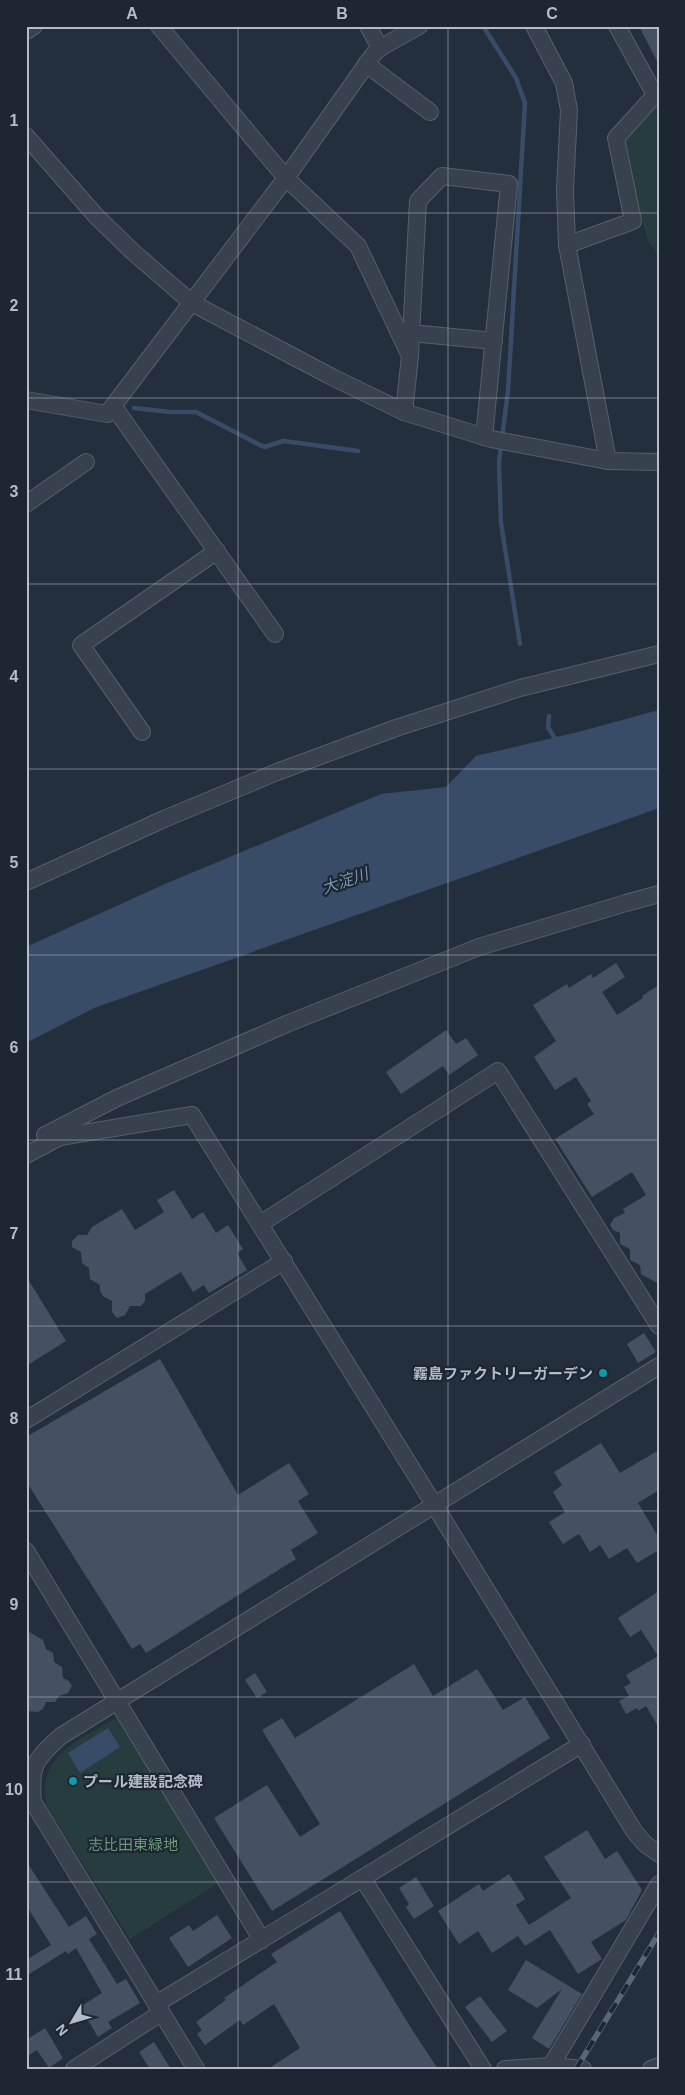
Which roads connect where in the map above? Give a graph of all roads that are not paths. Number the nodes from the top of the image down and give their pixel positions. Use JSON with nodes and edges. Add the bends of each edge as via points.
{"nodes":[{"id":1,"x":34,"y":26,"type":"edge"},
{"id":2,"x":158,"y":26,"type":"edge"},
{"id":3,"x":368,"y":26,"type":"edge"},
{"id":4,"x":420,"y":26,"type":"edge"},
{"id":5,"x":534,"y":26,"type":"edge"},
{"id":6,"x":618,"y":26,"type":"edge"},
{"id":7,"x":26,"y":31,"type":"edge"},
{"id":8,"x":380,"y":48,"type":"junction"},
{"id":9,"x":366,"y":64,"type":"junction"},
{"id":10,"x":430,"y":112,"type":"dead end"},
{"id":11,"x":26,"y":136,"type":"edge"},
{"id":12,"x":286,"y":178,"type":"junction"},
{"id":13,"x":567,"y":245,"type":"junction"},
{"id":14,"x":192,"y":304,"type":"junction"},
{"id":15,"x":411,"y":333,"type":"junction"},
{"id":16,"x":494,"y":341,"type":"junction"},
{"id":17,"x":410,"y":356,"type":"junction"},
{"id":18,"x":26,"y":400,"type":"edge"},
{"id":19,"x":114,"y":407,"type":"junction"},
{"id":20,"x":404,"y":412,"type":"junction"},
{"id":21,"x":488,"y":438,"type":"junction"},
{"id":22,"x":608,"y":461,"type":"junction"},
{"id":23,"x":86,"y":462,"type":"dead end"},
{"id":24,"x":659,"y":462,"type":"edge"},
{"id":25,"x":26,"y":504,"type":"edge"},
{"id":26,"x":217,"y":552,"type":"junction"},
{"id":27,"x":275,"y":634,"type":"dead end"},
{"id":28,"x":659,"y":654,"type":"edge"},
{"id":29,"x":142,"y":732,"type":"dead end"},
{"id":30,"x":26,"y":882,"type":"edge"},
{"id":31,"x":659,"y":894,"type":"edge"},
{"id":32,"x":26,"y":1145,"type":"edge"},
{"id":33,"x":26,"y":1155,"type":"edge"},
{"id":34,"x":260,"y":1224,"type":"junction"},
{"id":35,"x":284,"y":1261,"type":"junction"},
{"id":36,"x":659,"y":1326,"type":"edge"},
{"id":37,"x":659,"y":1366,"type":"edge"},
{"id":38,"x":26,"y":1420,"type":"edge"},
{"id":39,"x":436,"y":1506,"type":"junction"},
{"id":40,"x":26,"y":1551,"type":"edge"},
{"id":41,"x":117,"y":1702,"type":"junction"},
{"id":42,"x":582,"y":1744,"type":"junction"},
{"id":43,"x":30,"y":1765,"type":"edge"},
{"id":44,"x":659,"y":1854,"type":"edge"},
{"id":45,"x":363,"y":1878,"type":"junction"},
{"id":46,"x":659,"y":1884,"type":"edge"},
{"id":47,"x":262,"y":1940,"type":"junction"},
{"id":48,"x":159,"y":2009,"type":"junction"},
{"id":49,"x":659,"y":2066,"type":"edge"},
{"id":50,"x":550,"y":2067,"type":"edge"},
{"id":51,"x":74,"y":2069,"type":"edge"},
{"id":52,"x":196,"y":2069,"type":"edge"},
{"id":53,"x":483,"y":2069,"type":"edge"},
{"id":54,"x":505,"y":2069,"type":"edge"},
{"id":55,"x":583,"y":2069,"type":"edge"},
{"id":56,"x":651,"y":2069,"type":"edge"}],
"edges":[{"from":1,"to":7,"type":"street"},
{"from":2,"to":12,"type":"street"},
{"from":3,"to":8,"type":"street"},
{"from":4,"to":8,"type":"street"},
{"from":5,"to":13,"type":"street","via":[[564,83],[569,110],[565,190]]},
{"from":6,"to":13,"type":"street","via":[[655,95],[616,138],[633,221]]},
{"from":8,"to":9,"type":"street"},
{"from":9,"to":10,"type":"street"},
{"from":9,"to":12,"type":"street"},
{"from":11,"to":14,"type":"street","via":[[96,216]]},
{"from":12,"to":14,"type":"street"},
{"from":12,"to":17,"type":"street","via":[[358,246]]},
{"from":13,"to":22,"type":"street"},
{"from":14,"to":19,"type":"street"},
{"from":14,"to":20,"type":"street"},
{"from":15,"to":16,"type":"street"},
{"from":15,"to":16,"type":"street","via":[[418,201],[442,176],[509,184]]},
{"from":15,"to":17,"type":"street"},
{"from":16,"to":21,"type":"street"},
{"from":17,"to":20,"type":"street"},
{"from":18,"to":19,"type":"street","via":[[107,414]]},
{"from":19,"to":26,"type":"street"},
{"from":20,"to":21,"type":"street"},
{"from":21,"to":22,"type":"street"},
{"from":22,"to":24,"type":"street"},
{"from":23,"to":25,"type":"street"},
{"from":26,"to":27,"type":"street"},
{"from":26,"to":29,"type":"street","via":[[81,645]]},
{"from":28,"to":30,"type":"street","via":[[520,688],[396,728],[172,815]]},
{"from":31,"to":32,"type":"street","via":[[479,947],[289,1022],[117,1098]]},
{"from":33,"to":34,"type":"street","via":[[60,1137],[192,1115]]},
{"from":34,"to":35,"type":"street"},
{"from":34,"to":36,"type":"street","via":[[498,1071]]},
{"from":35,"to":38,"type":"street"},
{"from":35,"to":39,"type":"street"},
{"from":37,"to":39,"type":"street"},
{"from":39,"to":41,"type":"street"},
{"from":39,"to":42,"type":"street"},
{"from":40,"to":41,"type":"street"},
{"from":41,"to":43,"type":"street","via":[[61,1736]]},
{"from":41,"to":47,"type":"street"},
{"from":42,"to":44,"type":"street","via":[[634,1830]]},
{"from":42,"to":45,"type":"street"},
{"from":43,"to":48,"type":"street","via":[[33,1802]]},
{"from":45,"to":47,"type":"street"},
{"from":45,"to":53,"type":"street"},
{"from":46,"to":50,"type":"street"},
{"from":47,"to":48,"type":"street"},
{"from":48,"to":51,"type":"street"},
{"from":48,"to":52,"type":"street"},
{"from":49,"to":56,"type":"street"},
{"from":50,"to":54,"type":"street"},
{"from":50,"to":55,"type":"street"}]}
